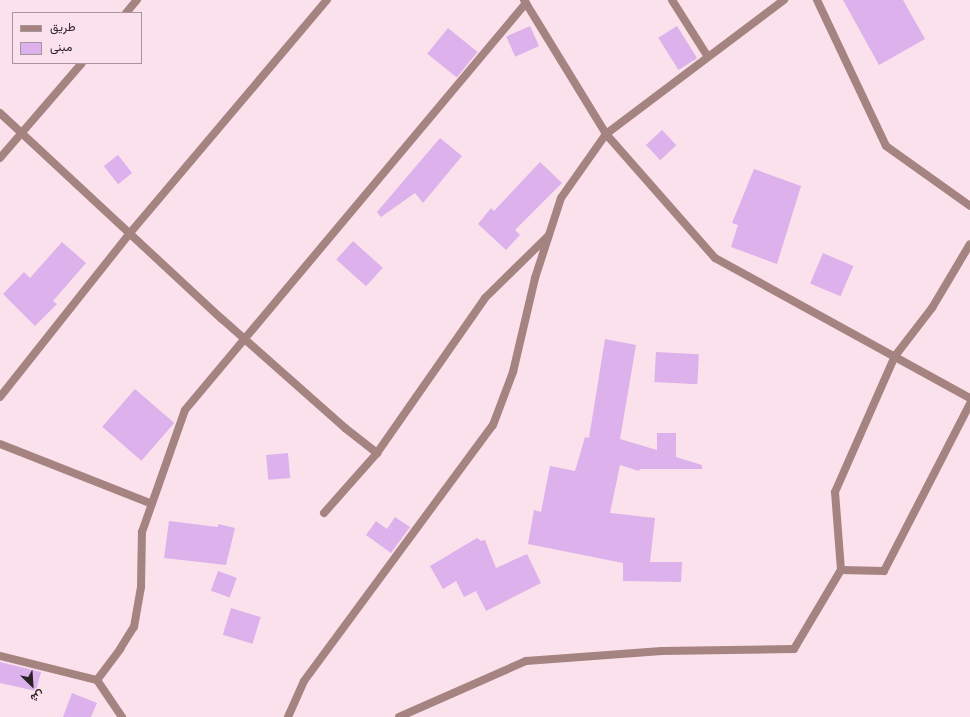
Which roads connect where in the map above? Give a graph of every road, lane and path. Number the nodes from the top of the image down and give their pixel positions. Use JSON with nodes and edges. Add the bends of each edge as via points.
{"nodes":[{"id":1,"x":137,"y":0,"type":"edge"},
{"id":2,"x":327,"y":0,"type":"edge"},
{"id":3,"x":672,"y":0,"type":"edge"},
{"id":4,"x":784,"y":0,"type":"edge"},
{"id":5,"x":817,"y":0,"type":"edge"},
{"id":6,"x":525,"y":1,"type":"edge"},
{"id":7,"x":127,"y":12,"type":"edge"},
{"id":8,"x":708,"y":57,"type":"junction"},
{"id":9,"x":81,"y":64,"type":"edge"},
{"id":10,"x":0,"y":113,"type":"edge"},
{"id":11,"x":22,"y":133,"type":"junction"},
{"id":12,"x":606,"y":134,"type":"junction"},
{"id":13,"x":0,"y":158,"type":"edge"},
{"id":14,"x":970,"y":206,"type":"edge"},
{"id":15,"x":130,"y":233,"type":"junction"},
{"id":16,"x":549,"y":235,"type":"junction"},
{"id":17,"x":970,"y":244,"type":"edge"},
{"id":18,"x":245,"y":340,"type":"junction"},
{"id":19,"x":895,"y":356,"type":"junction"},
{"id":20,"x":0,"y":397,"type":"edge"},
{"id":21,"x":970,"y":398,"type":"edge"},
{"id":22,"x":970,"y":404,"type":"edge"},
{"id":23,"x":0,"y":444,"type":"edge"},
{"id":24,"x":377,"y":453,"type":"junction"},
{"id":25,"x":152,"y":504,"type":"junction"},
{"id":26,"x":324,"y":513,"type":"dead end"},
{"id":27,"x":841,"y":570,"type":"junction"},
{"id":28,"x":0,"y":656,"type":"edge"},
{"id":29,"x":97,"y":680,"type":"junction"},
{"id":30,"x":122,"y":717,"type":"edge"},
{"id":31,"x":289,"y":717,"type":"edge"},
{"id":32,"x":399,"y":717,"type":"edge"}],
"edges":[{"from":1,"to":7,"type":"street"},
{"from":2,"to":15,"type":"street"},
{"from":3,"to":8,"type":"street"},
{"from":4,"to":8,"type":"street"},
{"from":5,"to":14,"type":"street","via":[[886,146]]},
{"from":6,"to":12,"type":"street"},
{"from":6,"to":18,"type":"street"},
{"from":8,"to":12,"type":"street"},
{"from":9,"to":11,"type":"street"},
{"from":10,"to":11,"type":"street"},
{"from":11,"to":13,"type":"street"},
{"from":11,"to":15,"type":"street"},
{"from":12,"to":16,"type":"street","via":[[561,198]]},
{"from":12,"to":19,"type":"street","via":[[716,258]]},
{"from":15,"to":18,"type":"street"},
{"from":15,"to":20,"type":"street"},
{"from":16,"to":24,"type":"street","via":[[485,298]]},
{"from":16,"to":31,"type":"street","via":[[535,278],[513,372],[493,425],[304,680]]},
{"from":17,"to":19,"type":"street","via":[[932,308]]},
{"from":18,"to":24,"type":"street"},
{"from":18,"to":25,"type":"street","via":[[185,410]]},
{"from":19,"to":21,"type":"street"},
{"from":19,"to":27,"type":"street","via":[[835,492]]},
{"from":22,"to":27,"type":"street","via":[[884,571]]},
{"from":23,"to":25,"type":"street"},
{"from":24,"to":26,"type":"street"},
{"from":25,"to":29,"type":"street","via":[[142,532],[141,587],[134,627]]},
{"from":27,"to":32,"type":"street","via":[[794,649],[662,651],[526,661]]},
{"from":28,"to":29,"type":"street"},
{"from":29,"to":30,"type":"street"}]}
